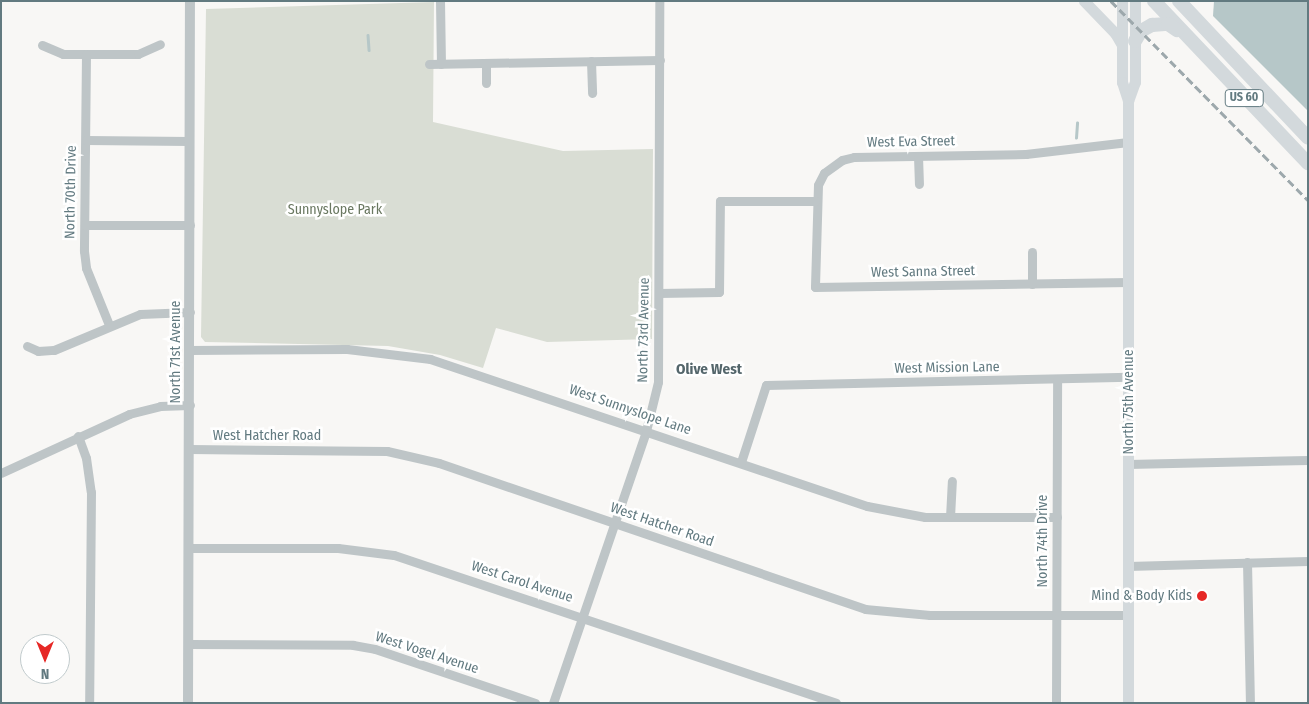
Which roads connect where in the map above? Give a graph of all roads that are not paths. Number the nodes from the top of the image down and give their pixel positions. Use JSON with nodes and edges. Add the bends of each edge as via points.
{"nodes":[{"id":1,"x":190,"y":1,"type":"edge"},
{"id":2,"x":440,"y":1,"type":"edge"},
{"id":3,"x":659,"y":1,"type":"edge"},
{"id":4,"x":1084,"y":1,"type":"edge"},
{"id":5,"x":1122,"y":1,"type":"edge"},
{"id":6,"x":1136,"y":1,"type":"edge"},
{"id":7,"x":1154,"y":1,"type":"edge"},
{"id":8,"x":1178,"y":1,"type":"edge"},
{"id":9,"x":1192,"y":1,"type":"edge"},
{"id":10,"x":1198,"y":25,"type":"junction"},
{"id":11,"x":1180,"y":32,"type":"junction"},
{"id":12,"x":160,"y":44,"type":"dead end"},
{"id":13,"x":1129,"y":44,"type":"junction"},
{"id":14,"x":42,"y":46,"type":"dead end"},
{"id":15,"x":86,"y":54,"type":"junction"},
{"id":16,"x":660,"y":60,"type":"junction"},
{"id":17,"x":591,"y":61,"type":"junction"},
{"id":18,"x":486,"y":63,"type":"junction"},
{"id":19,"x":429,"y":64,"type":"dead end"},
{"id":20,"x":441,"y":64,"type":"junction"},
{"id":21,"x":486,"y":83,"type":"dead end"},
{"id":22,"x":592,"y":93,"type":"dead end"},
{"id":23,"x":1308,"y":138,"type":"edge"},
{"id":24,"x":86,"y":140,"type":"junction"},
{"id":25,"x":190,"y":141,"type":"junction"},
{"id":26,"x":1128,"y":142,"type":"junction"},
{"id":27,"x":918,"y":156,"type":"junction"},
{"id":28,"x":1308,"y":163,"type":"edge"},
{"id":29,"x":919,"y":184,"type":"dead end"},
{"id":30,"x":815,"y":201,"type":"junction"},
{"id":31,"x":85,"y":225,"type":"junction"},
{"id":32,"x":190,"y":225,"type":"junction"},
{"id":33,"x":1032,"y":252,"type":"dead end"},
{"id":34,"x":1129,"y":282,"type":"junction"},
{"id":35,"x":1032,"y":284,"type":"junction"},
{"id":36,"x":815,"y":288,"type":"joint"},
{"id":37,"x":659,"y":293,"type":"junction"},
{"id":38,"x":190,"y":312,"type":"junction"},
{"id":39,"x":108,"y":325,"type":"junction"},
{"id":40,"x":27,"y":346,"type":"dead end"},
{"id":41,"x":190,"y":350,"type":"junction"},
{"id":42,"x":1129,"y":377,"type":"junction"},
{"id":43,"x":1057,"y":379,"type":"junction"},
{"id":44,"x":190,"y":405,"type":"junction"},
{"id":45,"x":646,"y":431,"type":"junction"},
{"id":46,"x":78,"y":436,"type":"junction"},
{"id":47,"x":190,"y":449,"type":"junction"},
{"id":48,"x":1308,"y":460,"type":"edge"},
{"id":49,"x":741,"y":462,"type":"junction"},
{"id":50,"x":1128,"y":464,"type":"junction"},
{"id":51,"x":1,"y":473,"type":"edge"},
{"id":52,"x":952,"y":481,"type":"dead end"},
{"id":53,"x":950,"y":517,"type":"junction"},
{"id":54,"x":1057,"y":517,"type":"junction"},
{"id":55,"x":613,"y":523,"type":"junction"},
{"id":56,"x":189,"y":548,"type":"junction"},
{"id":57,"x":1308,"y":560,"type":"edge"},
{"id":58,"x":1247,"y":562,"type":"junction"},
{"id":59,"x":1128,"y":566,"type":"junction"},
{"id":60,"x":1128,"y":615,"type":"junction"},
{"id":61,"x":1056,"y":616,"type":"junction"},
{"id":62,"x":582,"y":617,"type":"junction"},
{"id":63,"x":188,"y":644,"type":"junction"},
{"id":64,"x":90,"y":703,"type":"edge"},
{"id":65,"x":188,"y":703,"type":"edge"},
{"id":66,"x":535,"y":703,"type":"edge"},
{"id":67,"x":553,"y":703,"type":"edge"},
{"id":68,"x":836,"y":703,"type":"edge"},
{"id":69,"x":1056,"y":703,"type":"edge"},
{"id":70,"x":1128,"y":703,"type":"edge"},
{"id":71,"x":1250,"y":703,"type":"edge"}],
"edges":[{"from":1,"to":25,"type":"street","name":"North 71st Avenue"},
{"from":2,"to":20,"type":"street"},
{"from":3,"to":16,"type":"street","name":"North 73rd Avenue"},
{"from":4,"to":13,"type":"main road"},
{"from":5,"to":13,"type":"main road","name":"North 75th Avenue"},
{"from":6,"to":13,"type":"main road","name":"North 75th Avenue"},
{"from":7,"to":11,"type":"highway","number":"US 60"},
{"from":8,"to":10,"type":"highway","number":"US 60"},
{"from":9,"to":10,"type":"highway"},
{"from":10,"to":23,"type":"highway","number":"US 60"},
{"from":11,"to":13,"type":"highway","via":[[1168,24],[1152,25]]},
{"from":11,"to":28,"type":"highway","number":"US 60"},
{"from":12,"to":15,"type":"street","via":[[138,54]]},
{"from":13,"to":26,"type":"main road","name":"North 75th Avenue","via":[[1135,82],[1128,101]]},
{"from":14,"to":15,"type":"street","via":[[63,54]]},
{"from":15,"to":24,"type":"street","name":"North 70th Drive"},
{"from":16,"to":17,"type":"street"},
{"from":16,"to":37,"type":"street","name":"North 73rd Avenue"},
{"from":17,"to":18,"type":"street"},
{"from":17,"to":22,"type":"street"},
{"from":18,"to":20,"type":"street"},
{"from":18,"to":21,"type":"street"},
{"from":19,"to":20,"type":"street"},
{"from":24,"to":25,"type":"street"},
{"from":24,"to":31,"type":"street","name":"North 70th Drive"},
{"from":25,"to":32,"type":"street","name":"North 71st Avenue"},
{"from":26,"to":27,"type":"street","name":"West Eva Street","via":[[1026,154]]},
{"from":26,"to":34,"type":"main road","name":"North 75th Avenue"},
{"from":27,"to":29,"type":"street"},
{"from":27,"to":30,"type":"street","name":"West Eva Street","via":[[842,160],[824,173]]},
{"from":30,"to":36,"type":"street","name":"West Eva Street"},
{"from":30,"to":37,"type":"street","via":[[720,202],[719,292]]},
{"from":31,"to":32,"type":"street"},
{"from":31,"to":39,"type":"street","name":"North 70th Drive","via":[[86,268]]},
{"from":32,"to":38,"type":"street","name":"North 71st Avenue"},
{"from":33,"to":35,"type":"street"},
{"from":34,"to":35,"type":"street","name":"West Sanna Street"},
{"from":34,"to":42,"type":"main road","name":"North 75th Avenue"},
{"from":35,"to":36,"type":"street","name":"West Sanna Street"},
{"from":37,"to":45,"type":"street","name":"North 73rd Avenue","via":[[658,382]]},
{"from":38,"to":39,"type":"street","via":[[151,312]]},
{"from":38,"to":41,"type":"street","name":"North 71st Avenue"},
{"from":39,"to":40,"type":"street","via":[[54,350],[38,351]]},
{"from":41,"to":44,"type":"street","name":"North 71st Avenue"},
{"from":41,"to":45,"type":"street","name":"West Sunnyslope Lane","via":[[347,349],[430,359]]},
{"from":42,"to":43,"type":"street","name":"West Mission Lane"},
{"from":42,"to":50,"type":"main road","name":"North 75th Avenue"},
{"from":43,"to":49,"type":"street","name":"West Mission Lane","via":[[766,385]]},
{"from":43,"to":54,"type":"street","name":"North 74th Drive"},
{"from":44,"to":46,"type":"street","via":[[145,409]]},
{"from":44,"to":47,"type":"street","name":"North 71st Avenue"},
{"from":45,"to":49,"type":"street","name":"West Sunnyslope Lane"},
{"from":45,"to":55,"type":"street","name":"North 73rd Avenue"},
{"from":46,"to":51,"type":"street"},
{"from":46,"to":64,"type":"street","via":[[86,458],[91,492]]},
{"from":47,"to":55,"type":"street","name":"West Hatcher Road","via":[[387,451],[439,464]]},
{"from":47,"to":56,"type":"street","name":"North 71st Avenue"},
{"from":48,"to":50,"type":"street"},
{"from":49,"to":53,"type":"street","name":"West Sunnyslope Lane","via":[[867,506],[902,514]]},
{"from":50,"to":59,"type":"main road","name":"North 75th Avenue"},
{"from":52,"to":53,"type":"street"},
{"from":53,"to":54,"type":"street","name":"West Sunnyslope Lane"},
{"from":54,"to":61,"type":"street","name":"North 74th Drive"},
{"from":55,"to":61,"type":"street","name":"West Hatcher Road","via":[[864,609],[930,615]]},
{"from":55,"to":62,"type":"street","name":"North 73rd Avenue"},
{"from":56,"to":62,"type":"street","name":"West Carol Avenue","via":[[374,550]]},
{"from":56,"to":63,"type":"street","name":"North 71st Avenue"},
{"from":57,"to":58,"type":"street"},
{"from":58,"to":59,"type":"street"},
{"from":58,"to":71,"type":"street"},
{"from":59,"to":60,"type":"main road","name":"North 75th Avenue"},
{"from":60,"to":61,"type":"street","name":"West Hatcher Road"},
{"from":60,"to":70,"type":"main road","name":"North 75th Avenue"},
{"from":61,"to":69,"type":"street","name":"North 74th Drive"},
{"from":62,"to":67,"type":"street","name":"North 73rd Avenue"},
{"from":62,"to":68,"type":"street","name":"West Carol Avenue"},
{"from":63,"to":65,"type":"street","name":"North 71st Avenue"},
{"from":63,"to":66,"type":"street","name":"West Vogel Avenue","via":[[345,645],[375,649]]}]}
